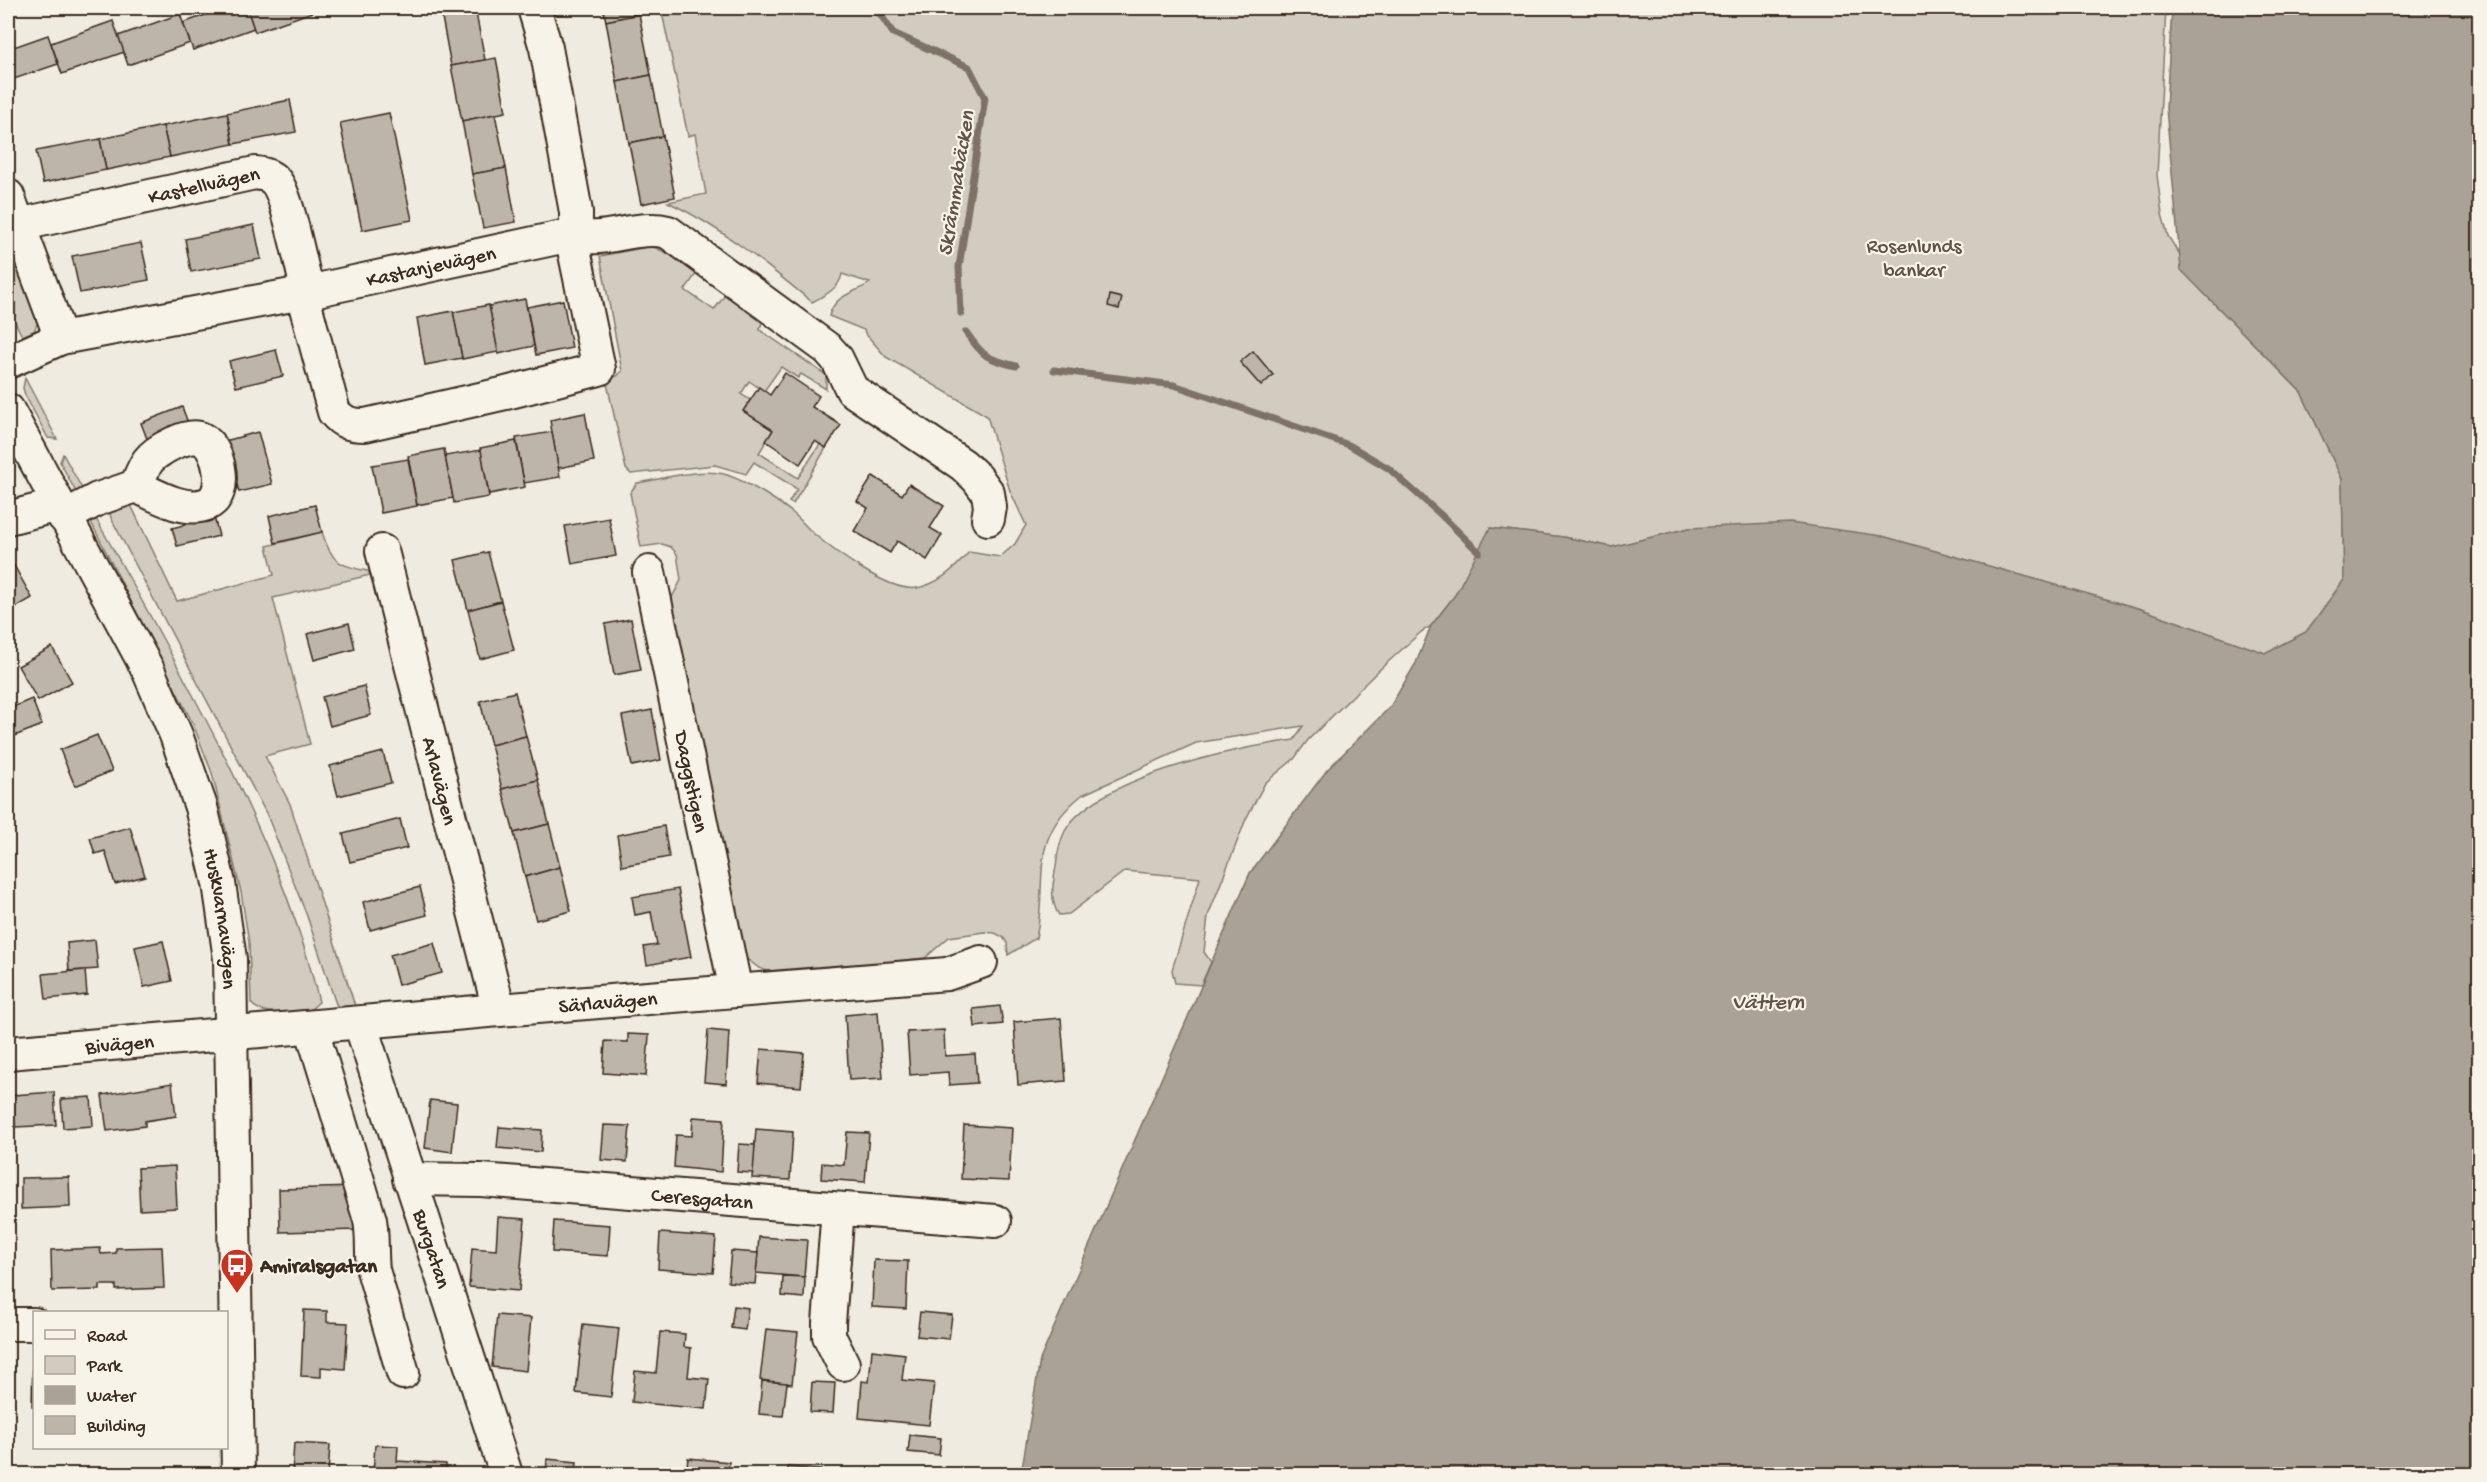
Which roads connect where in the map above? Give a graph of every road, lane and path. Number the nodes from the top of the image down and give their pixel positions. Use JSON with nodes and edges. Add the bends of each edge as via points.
{"nodes":[{"id":1,"x":534,"y":8,"type":"edge"},
{"id":2,"x":8,"y":196,"type":"edge"},
{"id":3,"x":18,"y":225,"type":"junction"},
{"id":4,"x":571,"y":235,"type":"junction"},
{"id":5,"x":305,"y":293,"type":"junction"},
{"id":6,"x":61,"y":338,"type":"junction"},
{"id":7,"x":8,"y":362,"type":"edge"},
{"id":8,"x":8,"y":410,"type":"edge"},
{"id":9,"x":136,"y":486,"type":"dead end"},
{"id":10,"x":61,"y":511,"type":"junction"},
{"id":11,"x":8,"y":518,"type":"edge"},
{"id":12,"x":988,"y":519,"type":"dead end"},
{"id":13,"x":382,"y":551,"type":"dead end"},
{"id":14,"x":649,"y":573,"type":"dead end"},
{"id":15,"x":981,"y":962,"type":"dead end"},
{"id":16,"x":736,"y":992,"type":"junction"},
{"id":17,"x":499,"y":1010,"type":"junction"},
{"id":18,"x":360,"y":1023,"type":"junction"},
{"id":19,"x":311,"y":1027,"type":"junction"},
{"id":20,"x":232,"y":1035,"type":"junction"},
{"id":21,"x":8,"y":1053,"type":"edge"},
{"id":22,"x":409,"y":1179,"type":"junction"},
{"id":23,"x":838,"y":1209,"type":"junction"},
{"id":24,"x":995,"y":1221,"type":"dead end"},
{"id":25,"x":232,"y":1318,"type":"edge"},
{"id":26,"x":8,"y":1324,"type":"edge"},
{"id":27,"x":33,"y":1324,"type":"edge"},
{"id":28,"x":843,"y":1364,"type":"dead end"},
{"id":29,"x":403,"y":1373,"type":"dead end"},
{"id":30,"x":238,"y":1474,"type":"edge"},
{"id":31,"x":506,"y":1474,"type":"edge"}],
"edges":[{"from":1,"to":4,"type":"street","via":[[546,48],[576,212]]},
{"from":2,"to":3,"type":"street"},
{"from":3,"to":5,"type":"street","name":"Kastellvägen","via":[[255,173],[267,174],[278,183],[285,203]]},
{"from":3,"to":6,"type":"street"},
{"from":4,"to":5,"type":"street","name":"Kastanjevägen"},
{"from":4,"to":5,"type":"street","via":[[599,369],[365,425],[340,420],[334,412]]},
{"from":4,"to":12,"type":"street","name":"Kastanjevägen","via":[[596,239],[648,230],[668,232],[828,349],[852,390],[963,465],[988,492]]},
{"from":5,"to":6,"type":"street","name":"Kastanjevägen"},
{"from":6,"to":7,"type":"street","name":"Kastanjevägen"},
{"from":8,"to":10,"type":"street","name":"Huskvarnavägen"},
{"from":9,"to":10,"type":"street"},
{"from":10,"to":11,"type":"street"},
{"from":10,"to":20,"type":"street","name":"Huskvarnavägen","via":[[148,670],[201,807],[229,948]]},
{"from":13,"to":17,"type":"street","name":"Arlavägen"},
{"from":14,"to":16,"type":"street","name":"Daggstigen"},
{"from":15,"to":16,"type":"street","name":"Särlavägen","via":[[947,974]]},
{"from":16,"to":17,"type":"street","name":"Särlavägen"},
{"from":17,"to":18,"type":"street","name":"Särlavägen"},
{"from":18,"to":19,"type":"street","name":"Särlavägen"},
{"from":18,"to":22,"type":"street","name":"Burgatan"},
{"from":19,"to":20,"type":"street","name":"Särlavägen"},
{"from":19,"to":29,"type":"street","via":[[370,1220],[373,1270]]},
{"from":20,"to":21,"type":"street","name":"Bivägen"},
{"from":20,"to":25,"type":"street","name":"Huskvarnavägen"},
{"from":22,"to":23,"type":"street","name":"Ceresgatan","via":[[481,1180]]},
{"from":22,"to":31,"type":"street","name":"Burgatan"},
{"from":23,"to":24,"type":"street","name":"Ceresgatan"},
{"from":23,"to":28,"type":"street","via":[[829,1323],[830,1336]]},
{"from":25,"to":30,"type":"street","name":"Huskvarnavägen"},
{"from":26,"to":27,"type":"street"}]}
